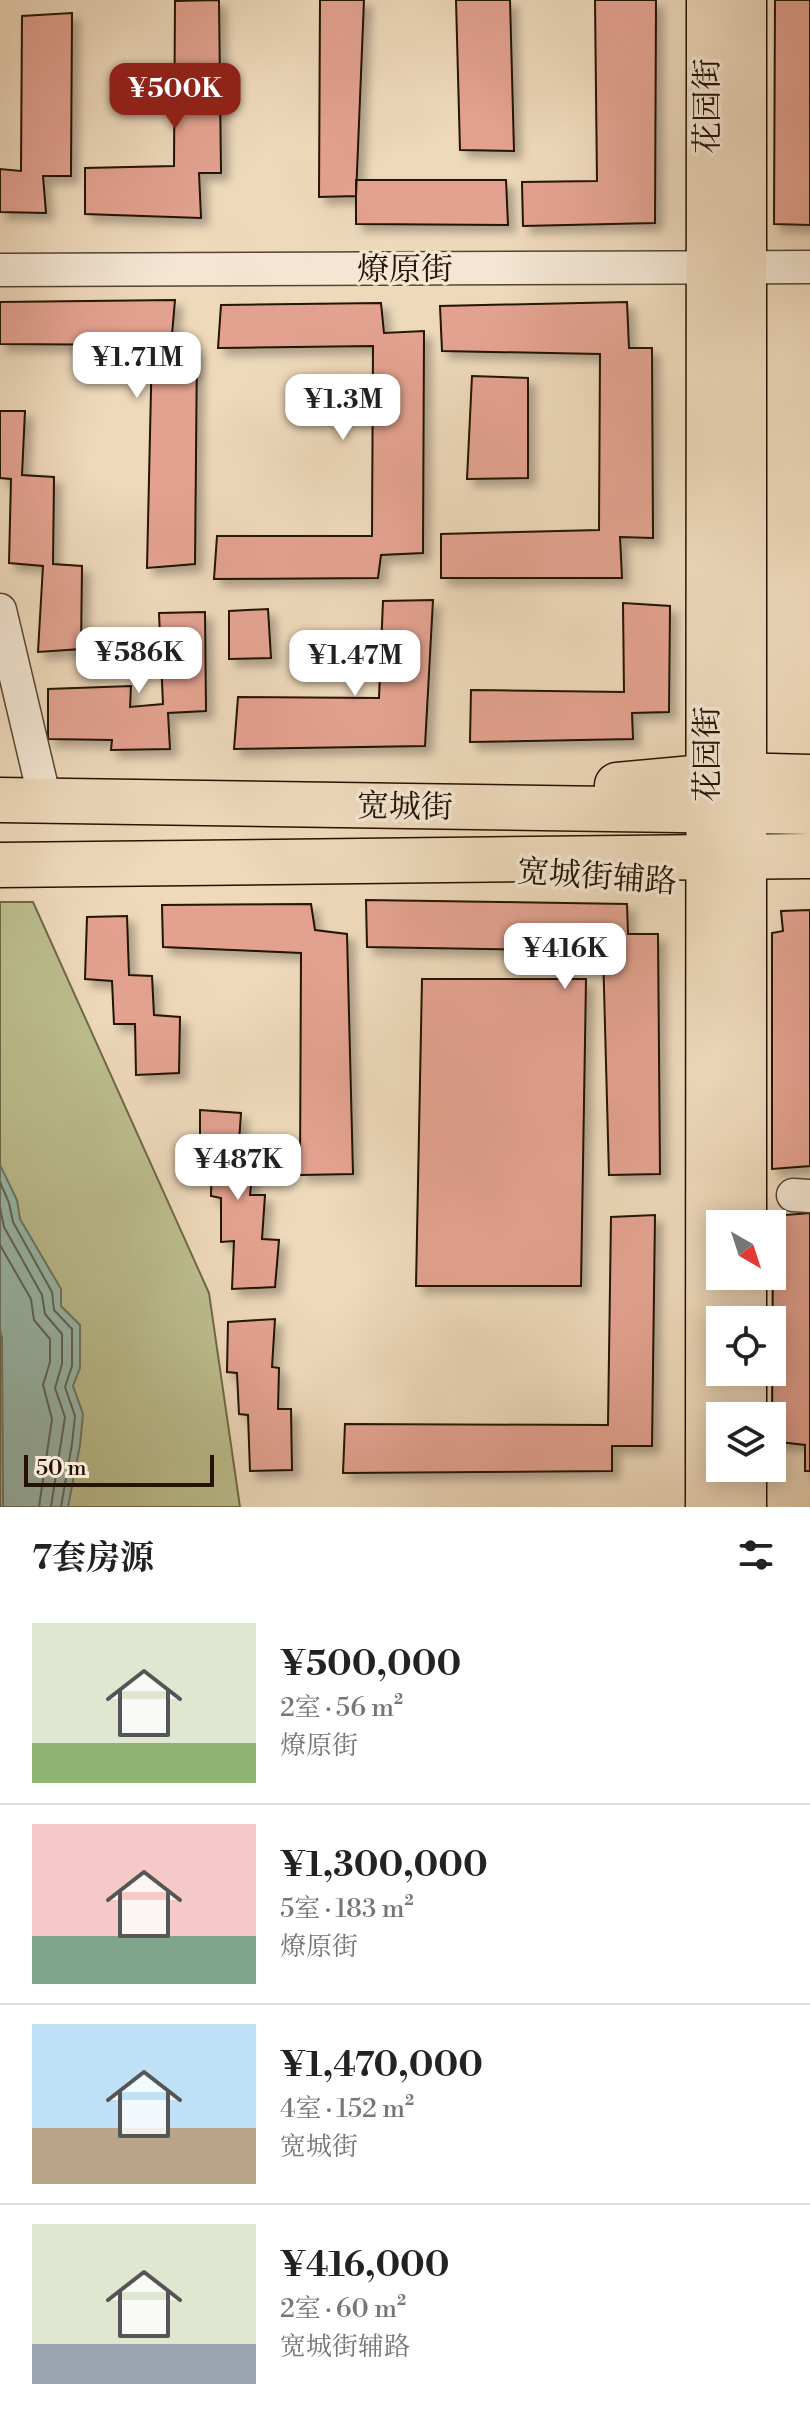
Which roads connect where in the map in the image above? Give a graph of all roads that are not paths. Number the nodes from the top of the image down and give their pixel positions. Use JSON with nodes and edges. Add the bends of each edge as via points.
{"nodes":[{"id":1,"x":707,"y":0,"type":"edge"},
{"id":2,"x":746,"y":0,"type":"edge"},
{"id":3,"x":810,"y":267,"type":"edge"},
{"id":4,"x":707,"y":268,"type":"junction"},
{"id":5,"x":746,"y":268,"type":"junction"},
{"id":6,"x":0,"y":270,"type":"edge"},
{"id":7,"x":0,"y":610,"type":"edge"},
{"id":8,"x":810,"y":777,"type":"edge"},
{"id":9,"x":726,"y":794,"type":"junction"},
{"id":10,"x":0,"y":800,"type":"edge"},
{"id":11,"x":45,"y":800,"type":"junction"},
{"id":12,"x":810,"y":812,"type":"edge"},
{"id":13,"x":810,"y":856,"type":"edge"},
{"id":14,"x":0,"y":865,"type":"edge"},
{"id":15,"x":726,"y":871,"type":"junction"},
{"id":16,"x":810,"y":886,"type":"edge"},
{"id":17,"x":745,"y":1210,"type":"edge"},
{"id":18,"x":746,"y":1482,"type":"edge"},
{"id":19,"x":706,"y":1507,"type":"edge"},
{"id":20,"x":746,"y":1507,"type":"edge"}],
"edges":[{"from":1,"to":4,"type":"main road","name":"花园街"},
{"from":2,"to":5,"type":"main road","name":"花园街"},
{"from":3,"to":5,"type":"street","name":"燎原街"},
{"from":4,"to":5,"type":"street","name":"燎原街"},
{"from":4,"to":6,"type":"street","name":"燎原街"},
{"from":4,"to":9,"type":"main road","name":"花园街"},
{"from":5,"to":9,"type":"main road","name":"花园街"},
{"from":7,"to":11,"type":"street"},
{"from":8,"to":9,"type":"highway"},
{"from":9,"to":11,"type":"highway","name":"宽城街","via":[[394,806]]},
{"from":9,"to":12,"type":"highway","name":"宽城街"},
{"from":9,"to":15,"type":"main road","name":"花园街"},
{"from":10,"to":11,"type":"highway","name":"宽城街"},
{"from":13,"to":15,"type":"highway","name":"宽城街"},
{"from":14,"to":15,"type":"highway","name":"宽城街","via":[[385,861]]},
{"from":15,"to":16,"type":"highway"},
{"from":15,"to":17,"type":"main road","name":"花园街"},
{"from":15,"to":19,"type":"main road","name":"花园街"},
{"from":18,"to":20,"type":"main road"}]}
